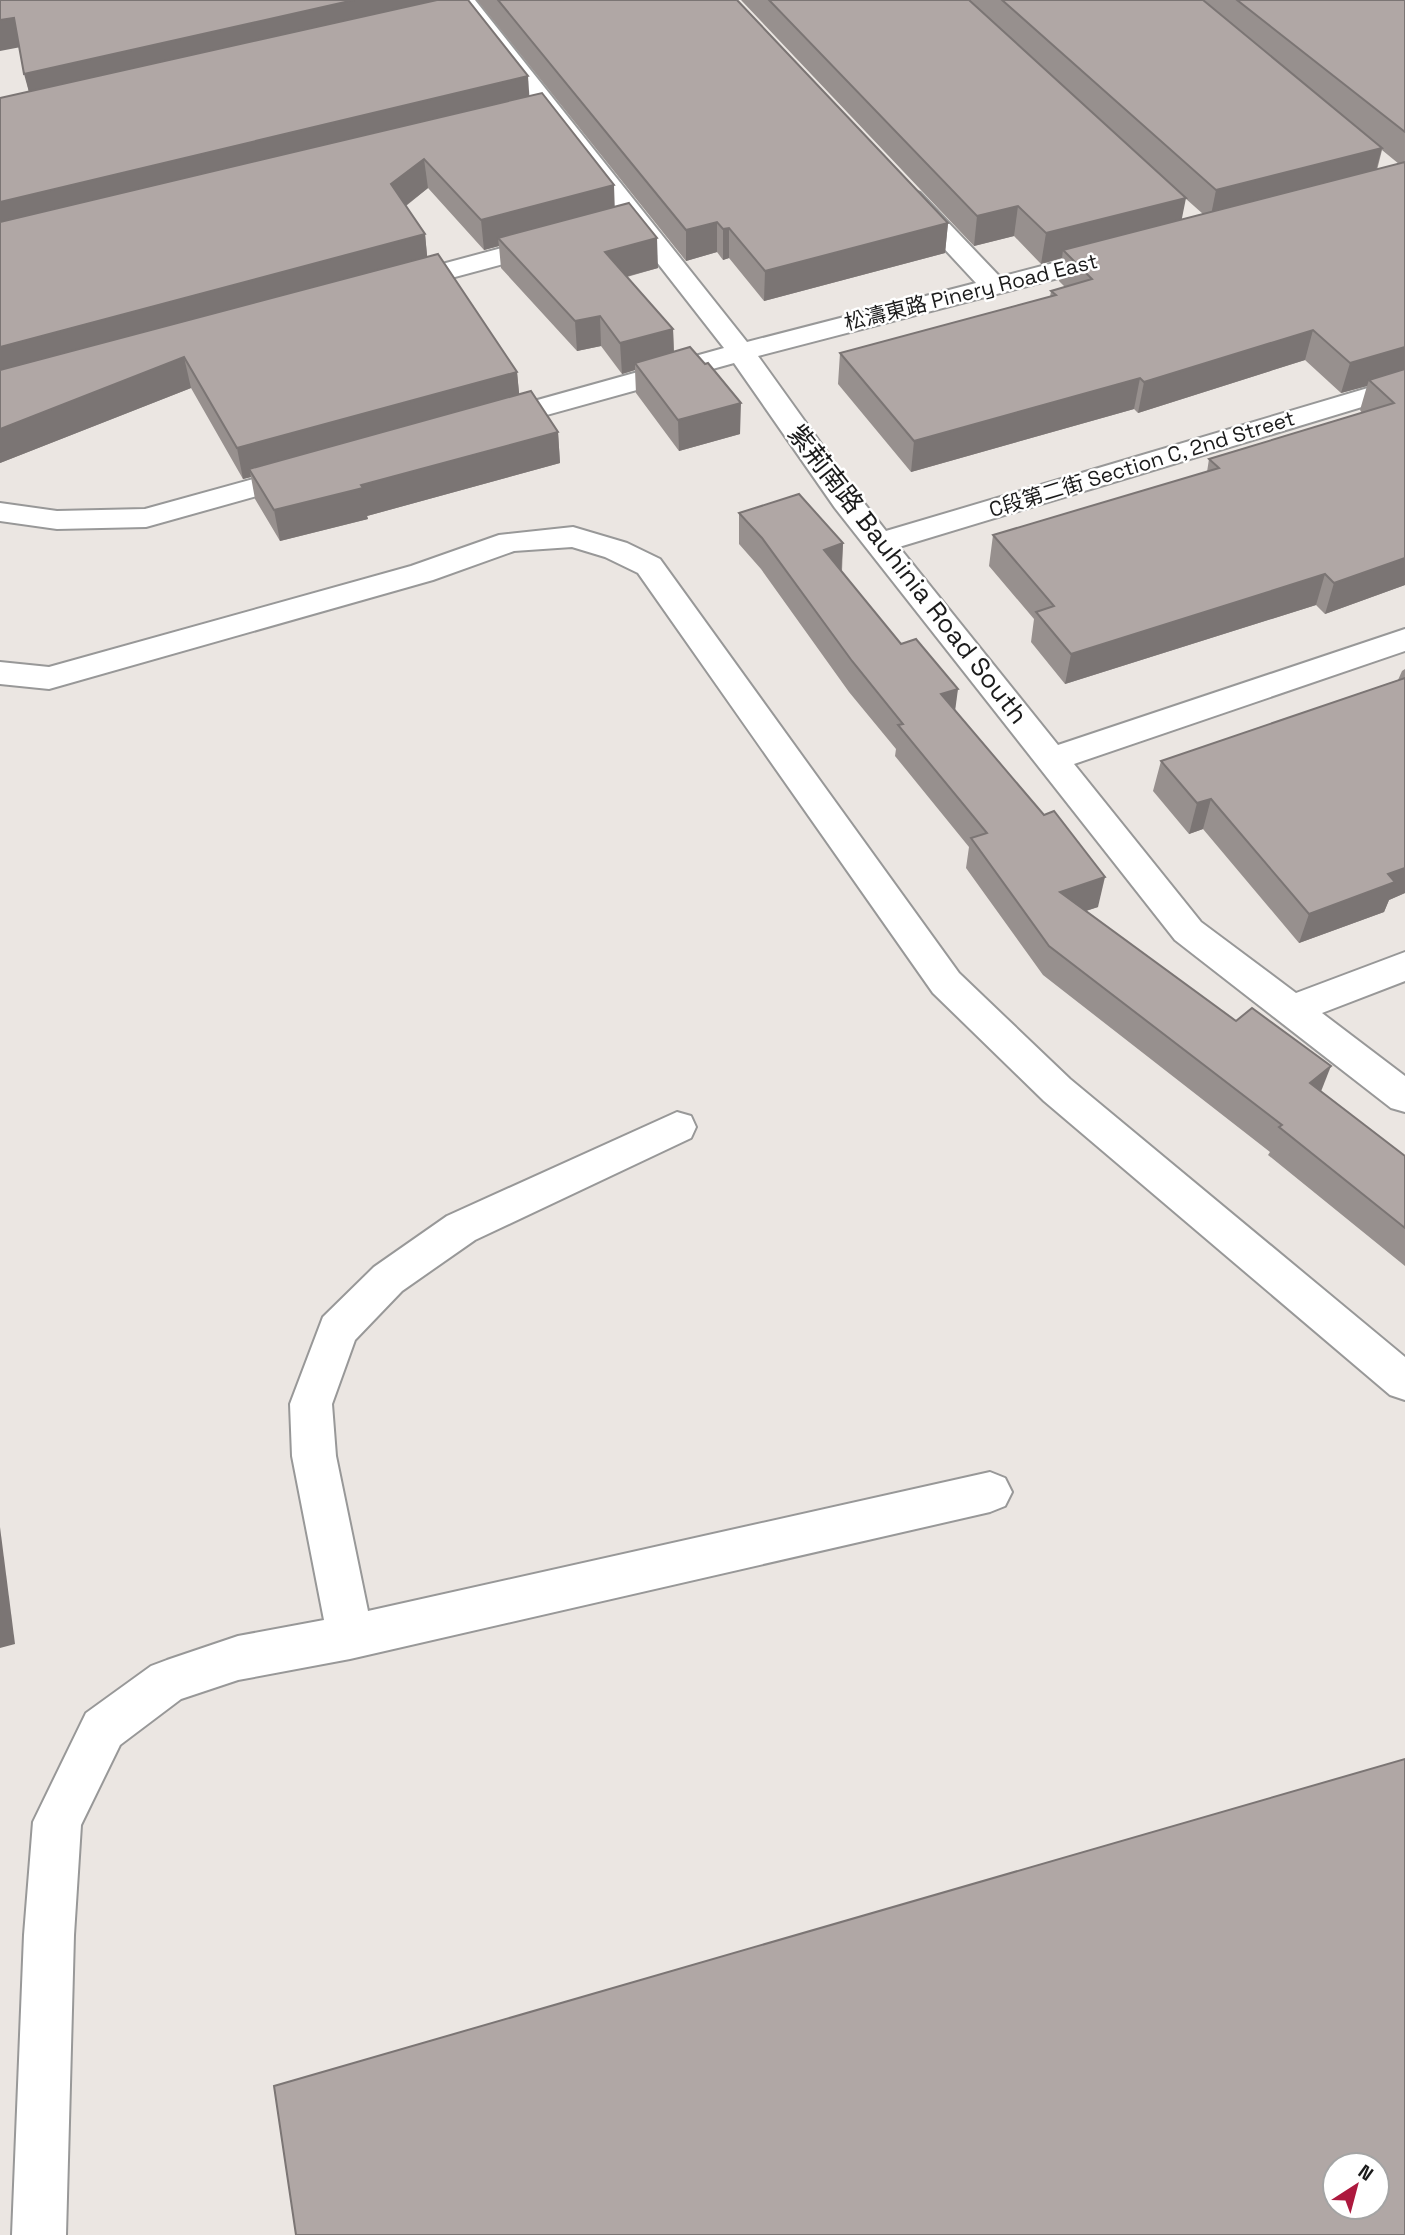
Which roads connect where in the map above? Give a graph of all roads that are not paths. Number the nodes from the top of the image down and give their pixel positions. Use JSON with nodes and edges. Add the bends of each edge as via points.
{"nodes":[{"id":1,"x":461,"y":10,"type":"edge"},
{"id":2,"x":897,"y":183,"type":"edge"},
{"id":3,"x":570,"y":238,"type":"edge"},
{"id":4,"x":1139,"y":249,"type":"edge"},
{"id":5,"x":993,"y":285,"type":"junction"},
{"id":6,"x":371,"y":291,"type":"edge"},
{"id":7,"x":741,"y":352,"type":"junction"},
{"id":8,"x":1405,"y":386,"type":"edge"},
{"id":9,"x":463,"y":429,"type":"edge"},
{"id":10,"x":331,"y":466,"type":"edge"},
{"id":11,"x":0,"y":512,"type":"edge"},
{"id":12,"x":879,"y":543,"type":"junction"},
{"id":13,"x":1405,"y":639,"type":"edge"},
{"id":14,"x":0,"y":673,"type":"edge"},
{"id":15,"x":1052,"y":759,"type":"junction"},
{"id":16,"x":1405,"y":966,"type":"edge"},
{"id":17,"x":1292,"y":1010,"type":"junction"},
{"id":18,"x":1405,"y":1097,"type":"edge"},
{"id":19,"x":677,"y":1127,"type":"dead end"},
{"id":20,"x":1405,"y":1382,"type":"edge"},
{"id":21,"x":990,"y":1492,"type":"dead end"},
{"id":22,"x":350,"y":1637,"type":"junction"},
{"id":23,"x":39,"y":2235,"type":"edge"}],
"edges":[{"from":1,"to":7,"type":"street","name":"紫荊南路 Bauhinia Road South","via":[[624,224]]},
{"from":2,"to":5,"type":"street"},
{"from":3,"to":6,"type":"street"},
{"from":4,"to":5,"type":"street","name":"松濤東路 Pinery Road East"},
{"from":5,"to":7,"type":"street","name":"松濤東路 Pinery Road East"},
{"from":7,"to":9,"type":"street","name":"松濤東路 Pinery Road East"},
{"from":7,"to":12,"type":"street","name":"紫荊南路 Bauhinia Road South"},
{"from":8,"to":12,"type":"street","name":"C段第二街 Section C, 2nd Street"},
{"from":10,"to":11,"type":"street","via":[[146,518],[57,520]]},
{"from":12,"to":15,"type":"street","name":"紫荊南路 Bauhinia Road South"},
{"from":13,"to":15,"type":"street"},
{"from":14,"to":20,"type":"street","via":[[49,678],[422,573],[510,542],[573,537],[649,566],[946,983],[1057,1090]]},
{"from":15,"to":17,"type":"street","name":"紫荊南路 Bauhinia Road South","via":[[1188,931]]},
{"from":16,"to":17,"type":"street"},
{"from":17,"to":18,"type":"street","name":"紫荊南路 Bauhinia Road South"},
{"from":19,"to":22,"type":"street","via":[[461,1228],[388,1279],[338,1330],[311,1404],[314,1456]]},
{"from":21,"to":22,"type":"street"},
{"from":22,"to":23,"type":"street","via":[[238,1658],[167,1682],[103,1728],[57,1822]]}]}
